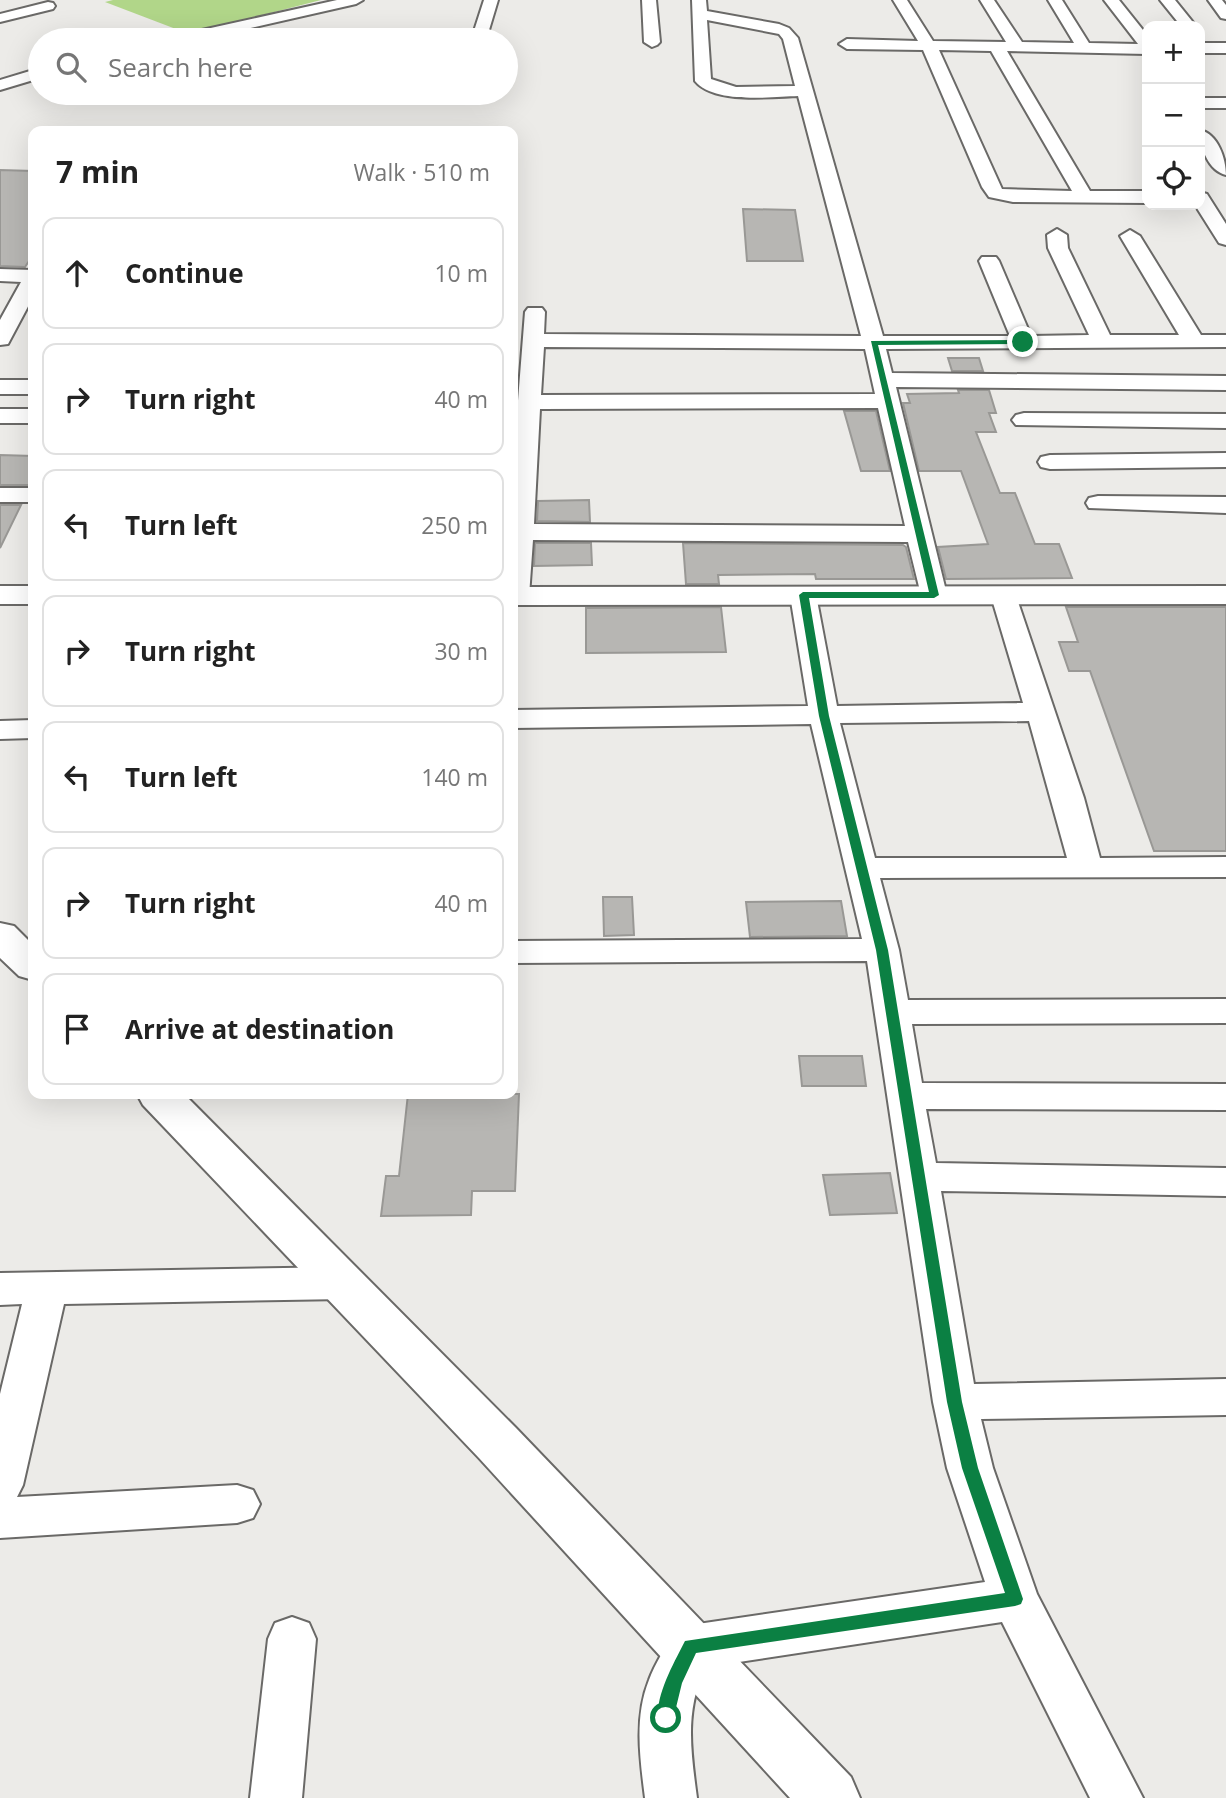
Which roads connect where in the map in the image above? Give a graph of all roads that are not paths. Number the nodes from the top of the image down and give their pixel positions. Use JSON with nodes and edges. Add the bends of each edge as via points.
{"nodes":[{"id":1,"x":356,"y":0,"type":"edge"},
{"id":2,"x":491,"y":0,"type":"edge"},
{"id":3,"x":649,"y":0,"type":"edge"},
{"id":4,"x":900,"y":0,"type":"edge"},
{"id":5,"x":987,"y":0,"type":"edge"},
{"id":6,"x":1055,"y":0,"type":"edge"},
{"id":7,"x":1111,"y":0,"type":"edge"},
{"id":8,"x":1167,"y":0,"type":"edge"},
{"id":9,"x":1215,"y":0,"type":"edge"},
{"id":10,"x":48,"y":6,"type":"dead end"},
{"id":11,"x":700,"y":7,"type":"edge"},
{"id":12,"x":1226,"y":15,"type":"edge"},
{"id":13,"x":0,"y":18,"type":"edge"},
{"id":14,"x":1185,"y":21,"type":"edge"},
{"id":15,"x":232,"y":28,"type":"edge"},
{"id":16,"x":482,"y":28,"type":"edge"},
{"id":17,"x":1142,"y":40,"type":"edge"},
{"id":18,"x":652,"y":42,"type":"dead end"},
{"id":19,"x":846,"y":44,"type":"dead end"},
{"id":20,"x":1205,"y":45,"type":"edge"},
{"id":21,"x":929,"y":47,"type":"junction"},
{"id":22,"x":1142,"y":47,"type":"edge"},
{"id":23,"x":997,"y":48,"type":"junction"},
{"id":24,"x":1018,"y":48,"type":"junction"},
{"id":25,"x":1226,"y":48,"type":"edge"},
{"id":26,"x":1064,"y":49,"type":"junction"},
{"id":27,"x":1085,"y":49,"type":"junction"},
{"id":28,"x":1077,"y":68,"type":"dead end"},
{"id":29,"x":28,"y":77,"type":"edge"},
{"id":30,"x":0,"y":85,"type":"edge"},
{"id":31,"x":805,"y":91,"type":"junction"},
{"id":32,"x":1205,"y":103,"type":"edge"},
{"id":33,"x":1226,"y":103,"type":"edge"},
{"id":34,"x":1205,"y":141,"type":"edge"},
{"id":35,"x":1223,"y":163,"type":"edge"},
{"id":36,"x":1084,"y":196,"type":"junction"},
{"id":37,"x":1142,"y":197,"type":"edge"},
{"id":38,"x":1205,"y":198,"type":"edge"},
{"id":39,"x":1226,"y":199,"type":"edge"},
{"id":40,"x":1205,"y":206,"type":"edge"},
{"id":41,"x":1056,"y":235,"type":"dead end"},
{"id":42,"x":1130,"y":236,"type":"dead end"},
{"id":43,"x":1226,"y":239,"type":"edge"},
{"id":44,"x":989,"y":261,"type":"dead end"},
{"id":45,"x":0,"y":275,"type":"edge"},
{"id":46,"x":28,"y":277,"type":"edge"},
{"id":47,"x":28,"y":285,"type":"edge"},
{"id":48,"x":18,"y":300,"type":"edge"},
{"id":49,"x":535,"y":312,"type":"dead end"},
{"id":50,"x":28,"y":323,"type":"edge"},
{"id":51,"x":5,"y":330,"type":"edge"},
{"id":52,"x":533,"y":340,"type":"junction"},
{"id":53,"x":1194,"y":341,"type":"junction"},
{"id":54,"x":1226,"y":341,"type":"edge"},
{"id":55,"x":1023,"y":342,"type":"junction"},
{"id":56,"x":1103,"y":342,"type":"junction"},
{"id":57,"x":874,"y":343,"type":"junction"},
{"id":58,"x":1226,"y":383,"type":"edge"},
{"id":59,"x":0,"y":387,"type":"edge"},
{"id":60,"x":28,"y":387,"type":"edge"},
{"id":61,"x":885,"y":391,"type":"junction"},
{"id":62,"x":529,"y":402,"type":"junction"},
{"id":63,"x":0,"y":416,"type":"edge"},
{"id":64,"x":28,"y":416,"type":"edge"},
{"id":65,"x":1024,"y":420,"type":"dead end"},
{"id":66,"x":1226,"y":421,"type":"edge"},
{"id":67,"x":1226,"y":460,"type":"edge"},
{"id":68,"x":1050,"y":462,"type":"dead end"},
{"id":69,"x":0,"y":495,"type":"edge"},
{"id":70,"x":28,"y":495,"type":"edge"},
{"id":71,"x":1098,"y":503,"type":"dead end"},
{"id":72,"x":1226,"y":505,"type":"edge"},
{"id":73,"x":520,"y":532,"type":"junction"},
{"id":74,"x":920,"y":534,"type":"junction"},
{"id":75,"x":518,"y":553,"type":"edge"},
{"id":76,"x":0,"y":595,"type":"edge"},
{"id":77,"x":28,"y":595,"type":"edge"},
{"id":78,"x":803,"y":595,"type":"junction"},
{"id":79,"x":934,"y":595,"type":"junction"},
{"id":80,"x":518,"y":596,"type":"edge"},
{"id":81,"x":1004,"y":596,"type":"junction"},
{"id":82,"x":1226,"y":596,"type":"edge"},
{"id":83,"x":1040,"y":712,"type":"junction"},
{"id":84,"x":824,"y":716,"type":"junction"},
{"id":85,"x":518,"y":719,"type":"edge"},
{"id":86,"x":28,"y":729,"type":"edge"},
{"id":87,"x":0,"y":730,"type":"edge"},
{"id":88,"x":1086,"y":867,"type":"junction"},
{"id":89,"x":1226,"y":867,"type":"edge"},
{"id":90,"x":862,"y":868,"type":"junction"},
{"id":91,"x":882,"y":950,"type":"junction"},
{"id":92,"x":518,"y":952,"type":"edge"},
{"id":93,"x":1226,"y":1011,"type":"edge"},
{"id":94,"x":893,"y":1012,"type":"junction"},
{"id":95,"x":904,"y":1096,"type":"junction"},
{"id":96,"x":1226,"y":1097,"type":"edge"},
{"id":97,"x":163,"y":1099,"type":"edge"},
{"id":98,"x":918,"y":1177,"type":"junction"},
{"id":99,"x":1226,"y":1182,"type":"edge"},
{"id":100,"x":345,"y":1283,"type":"junction"},
{"id":101,"x":0,"y":1289,"type":"edge"},
{"id":102,"x":47,"y":1289,"type":"junction"},
{"id":103,"x":1226,"y":1397,"type":"edge"},
{"id":104,"x":955,"y":1402,"type":"junction"},
{"id":105,"x":0,"y":1485,"type":"edge"},
{"id":106,"x":237,"y":1504,"type":"dead end"},
{"id":107,"x":0,"y":1517,"type":"edge"},
{"id":108,"x":1015,"y":1599,"type":"junction"},
{"id":109,"x":292,"y":1639,"type":"dead end"},
{"id":110,"x":691,"y":1647,"type":"junction"},
{"id":111,"x":276,"y":1798,"type":"edge"},
{"id":112,"x":671,"y":1798,"type":"edge"},
{"id":113,"x":830,"y":1798,"type":"edge"},
{"id":114,"x":1116,"y":1798,"type":"edge"}],
"edges":[{"from":1,"to":15,"type":"street"},
{"from":2,"to":16,"type":"street"},
{"from":3,"to":18,"type":"street"},
{"from":4,"to":21,"type":"street"},
{"from":5,"to":24,"type":"street"},
{"from":6,"to":27,"type":"street"},
{"from":7,"to":17,"type":"street"},
{"from":8,"to":14,"type":"street"},
{"from":9,"to":12,"type":"street"},
{"from":10,"to":13,"type":"street"},
{"from":11,"to":31,"type":"street","via":[[784,32],[790,38]]},
{"from":11,"to":31,"type":"street","via":[[703,81],[707,85],[735,91]]},
{"from":19,"to":21,"type":"street"},
{"from":20,"to":25,"type":"street"},
{"from":21,"to":23,"type":"street"},
{"from":21,"to":36,"type":"street","via":[[996,193]]},
{"from":22,"to":27,"type":"street"},
{"from":23,"to":24,"type":"street"},
{"from":23,"to":36,"type":"street"},
{"from":24,"to":26,"type":"street"},
{"from":26,"to":27,"type":"street"},
{"from":26,"to":28,"type":"street"},
{"from":29,"to":30,"type":"street"},
{"from":31,"to":57,"type":"street"},
{"from":32,"to":33,"type":"street"},
{"from":34,"to":35,"type":"street"},
{"from":36,"to":37,"type":"street"},
{"from":38,"to":39,"type":"street"},
{"from":40,"to":43,"type":"street"},
{"from":41,"to":56,"type":"street"},
{"from":42,"to":53,"type":"street"},
{"from":44,"to":55,"type":"street"},
{"from":45,"to":46,"type":"street"},
{"from":47,"to":48,"type":"street"},
{"from":48,"to":51,"type":"street"},
{"from":49,"to":52,"type":"street"},
{"from":50,"to":51,"type":"street"},
{"from":52,"to":57,"type":"street"},
{"from":52,"to":62,"type":"street"},
{"from":53,"to":54,"type":"street"},
{"from":53,"to":56,"type":"street"},
{"from":55,"to":56,"type":"street"},
{"from":55,"to":57,"type":"street"},
{"from":57,"to":61,"type":"street"},
{"from":58,"to":61,"type":"street"},
{"from":59,"to":60,"type":"street"},
{"from":61,"to":62,"type":"street"},
{"from":61,"to":74,"type":"street"},
{"from":62,"to":73,"type":"street"},
{"from":63,"to":64,"type":"street"},
{"from":65,"to":66,"type":"street"},
{"from":67,"to":68,"type":"street"},
{"from":69,"to":70,"type":"street"},
{"from":71,"to":72,"type":"street"},
{"from":73,"to":74,"type":"street"},
{"from":73,"to":75,"type":"street"},
{"from":74,"to":79,"type":"street"},
{"from":76,"to":77,"type":"street"},
{"from":78,"to":79,"type":"street"},
{"from":78,"to":80,"type":"street"},
{"from":78,"to":84,"type":"street"},
{"from":79,"to":81,"type":"street"},
{"from":81,"to":82,"type":"street"},
{"from":81,"to":83,"type":"street"},
{"from":83,"to":84,"type":"street"},
{"from":83,"to":88,"type":"street"},
{"from":84,"to":85,"type":"street"},
{"from":84,"to":90,"type":"street"},
{"from":86,"to":87,"type":"street"},
{"from":88,"to":89,"type":"street"},
{"from":88,"to":90,"type":"street"},
{"from":90,"to":91,"type":"street"},
{"from":91,"to":92,"type":"street"},
{"from":91,"to":94,"type":"street"},
{"from":93,"to":94,"type":"street"},
{"from":94,"to":95,"type":"street"},
{"from":95,"to":96,"type":"street"},
{"from":95,"to":98,"type":"street"},
{"from":97,"to":100,"type":"street"},
{"from":98,"to":99,"type":"street"},
{"from":98,"to":104,"type":"street"},
{"from":100,"to":102,"type":"street"},
{"from":100,"to":110,"type":"street"},
{"from":101,"to":102,"type":"street"},
{"from":102,"to":105,"type":"street"},
{"from":103,"to":104,"type":"street"},
{"from":104,"to":108,"type":"street","via":[[970,1468]]},
{"from":106,"to":107,"type":"street"},
{"from":108,"to":110,"type":"street"},
{"from":108,"to":114,"type":"street"},
{"from":109,"to":111,"type":"street"},
{"from":110,"to":112,"type":"street","via":[[673,1682],[666,1718]]},
{"from":110,"to":113,"type":"street"}]}
